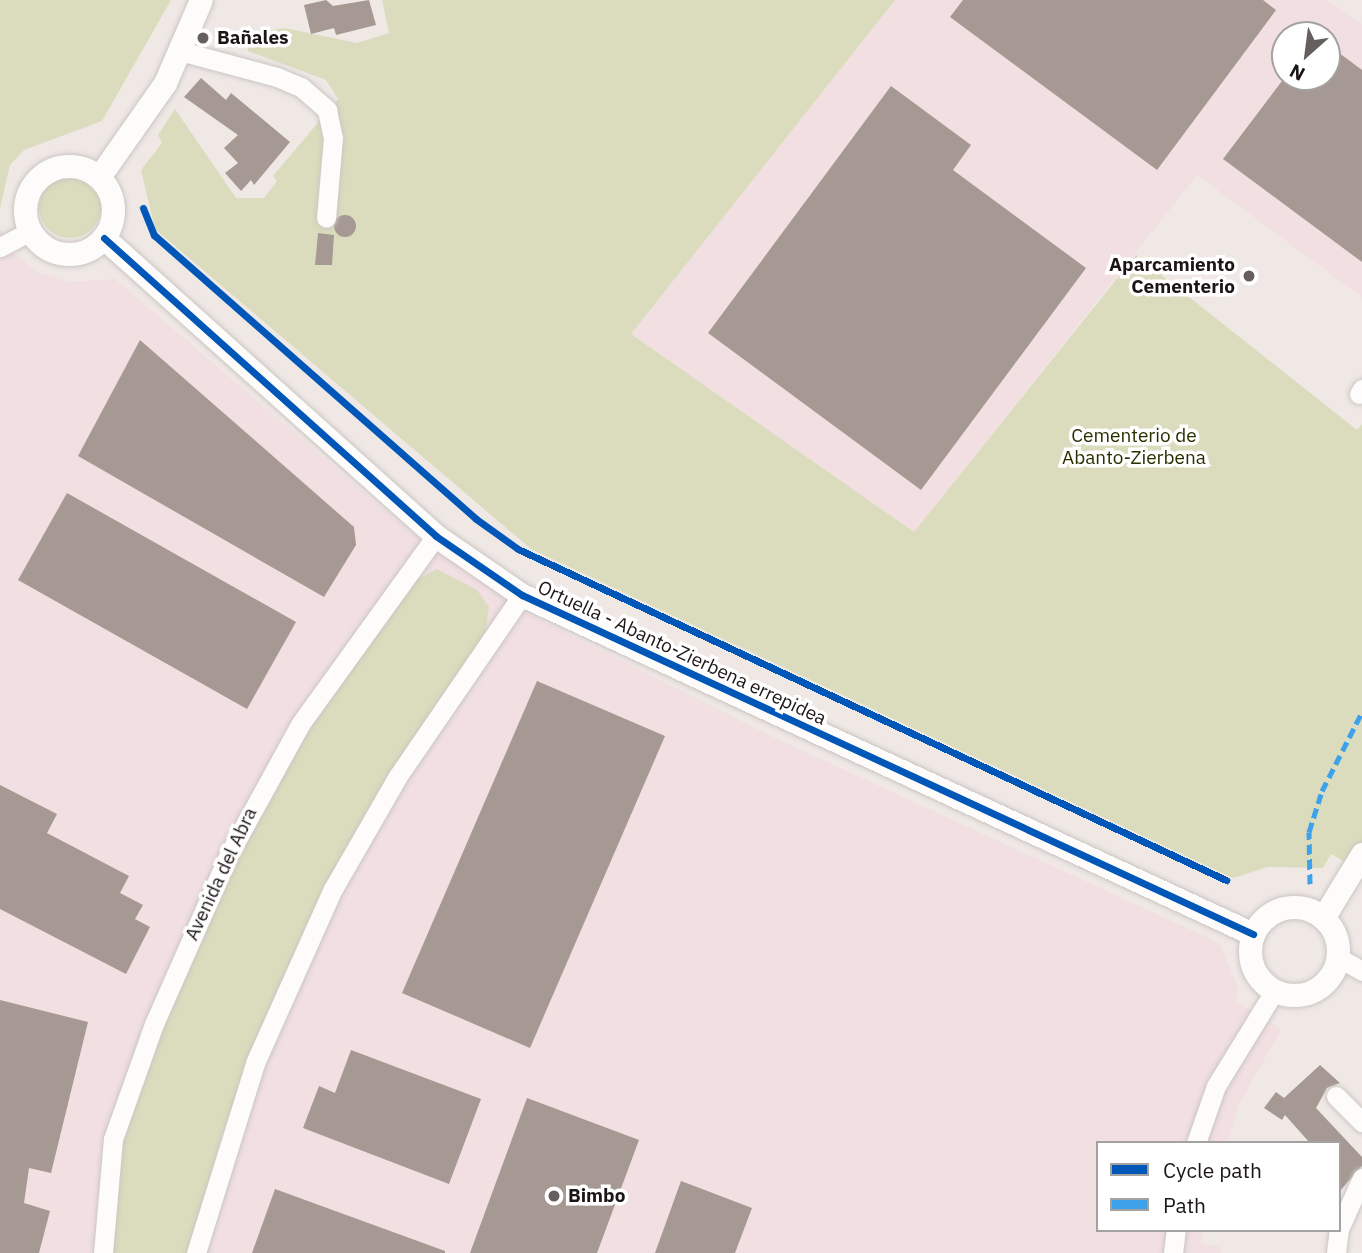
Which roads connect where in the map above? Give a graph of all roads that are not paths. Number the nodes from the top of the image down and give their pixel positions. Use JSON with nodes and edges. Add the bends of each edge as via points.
{"nodes":[{"id":1,"x":201,"y":0,"type":"edge"},
{"id":2,"x":180,"y":51,"type":"junction"},
{"id":3,"x":99,"y":177,"type":"junction"},
{"id":4,"x":326,"y":218,"type":"dead end"},
{"id":5,"x":30,"y":231,"type":"junction"},
{"id":6,"x":104,"y":238,"type":"junction"},
{"id":7,"x":0,"y":247,"type":"edge"},
{"id":8,"x":436,"y":536,"type":"junction"},
{"id":9,"x":522,"y":595,"type":"junction"},
{"id":10,"x":1362,"y":855,"type":"edge"},
{"id":11,"x":1323,"y":918,"type":"junction"},
{"id":12,"x":1253,"y":934,"type":"junction"},
{"id":13,"x":1337,"y":957,"type":"junction"},
{"id":14,"x":1362,"y":971,"type":"edge"},
{"id":15,"x":1275,"y":990,"type":"junction"},
{"id":16,"x":1336,"y":1096,"type":"dead end"},
{"id":17,"x":1362,"y":1122,"type":"edge"},
{"id":18,"x":1197,"y":1141,"type":"edge"},
{"id":19,"x":1359,"y":1189,"type":"edge"},
{"id":20,"x":1341,"y":1225,"type":"edge"},
{"id":21,"x":1176,"y":1232,"type":"edge"},
{"id":22,"x":1339,"y":1232,"type":"edge"},
{"id":23,"x":103,"y":1253,"type":"edge"},
{"id":24,"x":196,"y":1253,"type":"edge"},
{"id":25,"x":1173,"y":1253,"type":"edge"},
{"id":26,"x":1336,"y":1253,"type":"edge"}],
"edges":[{"from":1,"to":2,"type":"street"},
{"from":2,"to":3,"type":"street","via":[[141,124]]},
{"from":2,"to":4,"type":"street","via":[[277,77],[301,87],[327,110],[333,138]]},
{"from":3,"to":5,"type":"street","via":[[74,166],[60,166],[37,180],[25,205]]},
{"from":3,"to":6,"type":"street","via":[[108,187],[114,214]]},
{"from":5,"to":6,"type":"street","via":[[48,248],[72,254]]},
{"from":5,"to":7,"type":"street"},
{"from":6,"to":8,"type":"street","name":"Ortuella - Abanto-Zierbena errepidea"},
{"from":8,"to":9,"type":"street","name":"Ortuella - Abanto-Zierbena errepidea"},
{"from":8,"to":23,"type":"street","name":"Avenida del Abra","via":[[301,723],[224,864],[154,1024],[113,1139]]},
{"from":9,"to":12,"type":"street","name":"Ortuella - Abanto-Zierbena errepidea"},
{"from":9,"to":24,"type":"street","via":[[405,766],[333,889],[255,1063]]},
{"from":10,"to":11,"type":"street"},
{"from":11,"to":12,"type":"street","via":[[1311,910],[1283,908],[1260,923]]},
{"from":11,"to":13,"type":"street","via":[[1335,935]]},
{"from":12,"to":15,"type":"street","via":[[1253,967]]},
{"from":13,"to":14,"type":"street"},
{"from":13,"to":15,"type":"street","via":[[1325,981],[1314,989],[1288,994]]},
{"from":15,"to":18,"type":"street","via":[[1216,1086]]},
{"from":16,"to":17,"type":"street"},
{"from":19,"to":20,"type":"street"},
{"from":21,"to":25,"type":"street"},
{"from":22,"to":26,"type":"street"}]}
